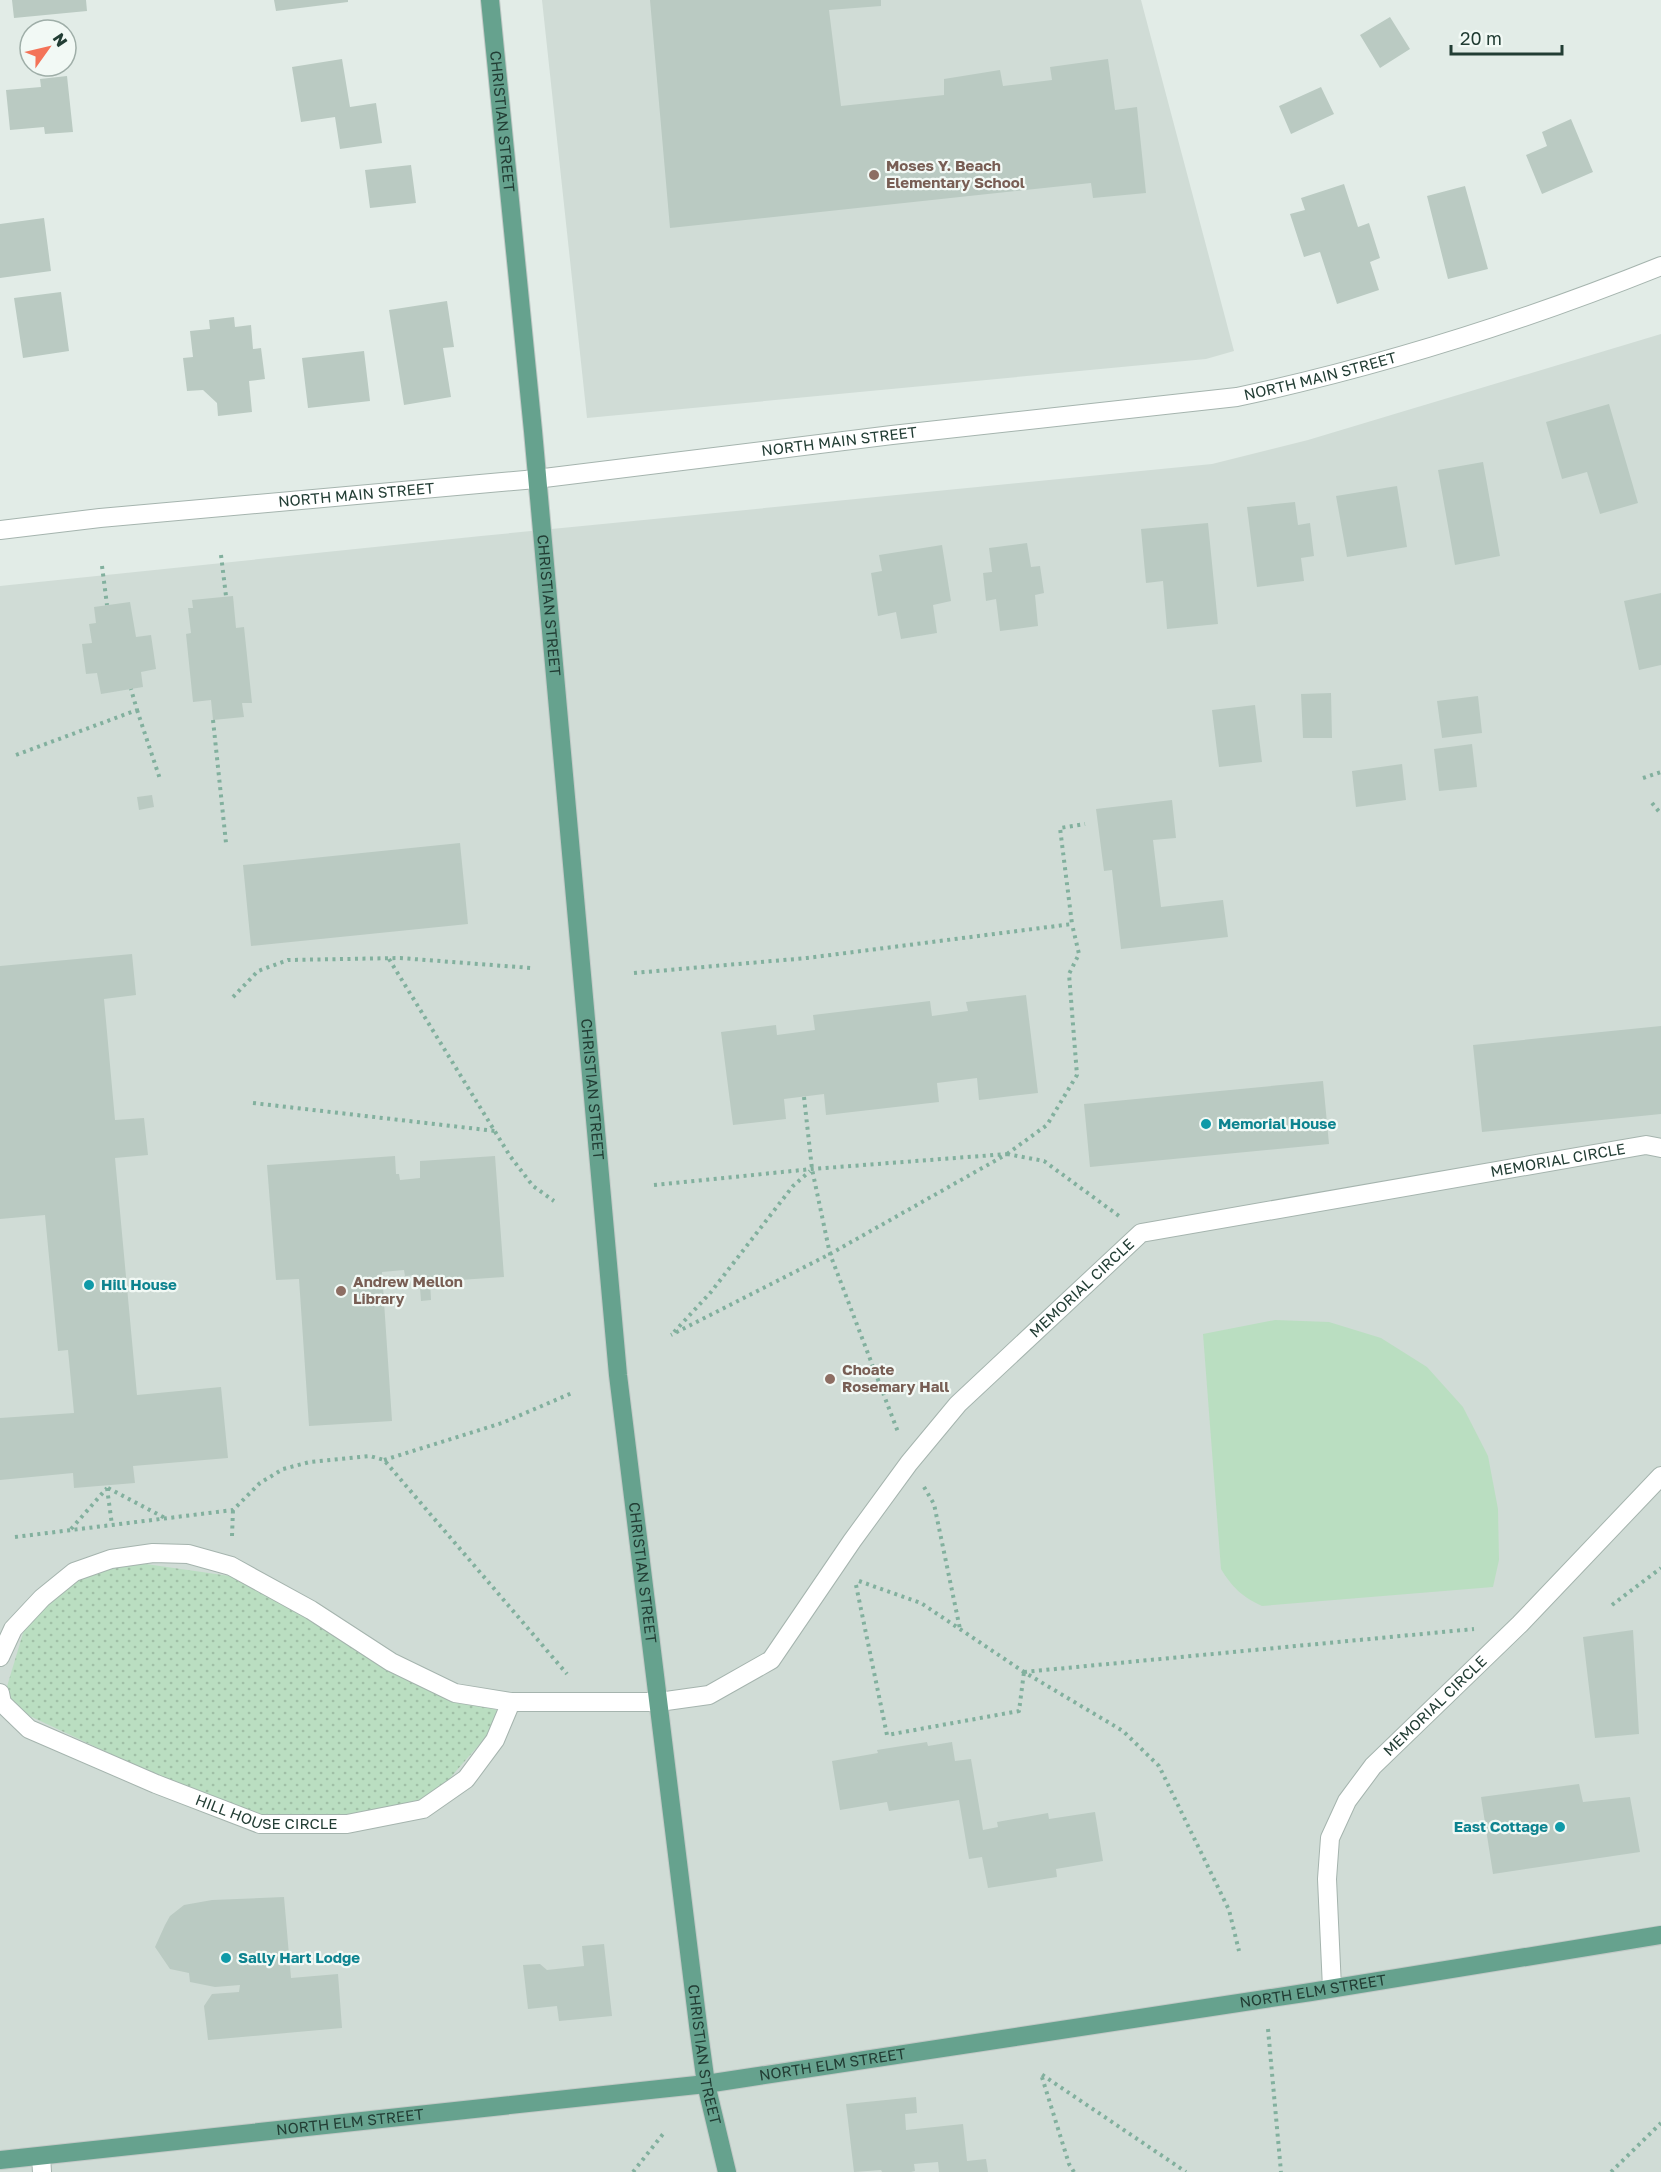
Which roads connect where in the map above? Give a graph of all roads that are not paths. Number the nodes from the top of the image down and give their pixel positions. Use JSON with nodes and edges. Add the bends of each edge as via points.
{"nodes":[{"id":1,"x":489,"y":0,"type":"edge"},
{"id":2,"x":1661,"y":266,"type":"edge"},
{"id":3,"x":536,"y":478,"type":"junction"},
{"id":4,"x":0,"y":530,"type":"edge"},
{"id":5,"x":1661,"y":1148,"type":"edge"},
{"id":6,"x":1661,"y":1476,"type":"edge"},
{"id":7,"x":0,"y":1657,"type":"edge"},
{"id":8,"x":0,"y":1693,"type":"edge"},
{"id":9,"x":511,"y":1702,"type":"junction"},
{"id":10,"x":659,"y":1702,"type":"junction"},
{"id":11,"x":1661,"y":1935,"type":"edge"},
{"id":12,"x":1332,"y":1988,"type":"junction"},
{"id":13,"x":706,"y":2084,"type":"junction"},
{"id":14,"x":0,"y":2160,"type":"edge"},
{"id":15,"x":42,"y":2164,"type":"edge"},
{"id":16,"x":727,"y":2172,"type":"edge"}],
"edges":[{"from":1,"to":3,"type":"main road","name":"CHRISTIAN STREET"},
{"from":2,"to":3,"type":"street","name":"NORTH MAIN STREET","via":[[1447,342],[1237,397]]},
{"from":3,"to":4,"type":"street","name":"NORTH MAIN STREET"},
{"from":3,"to":10,"type":"main road","name":"CHRISTIAN STREET","via":[[618,1375]]},
{"from":5,"to":10,"type":"street","name":"MEMORIAL CIRCLE","via":[[1646,1145],[1141,1233],[958,1404],[852,1541],[771,1660],[710,1695]]},
{"from":6,"to":12,"type":"street","name":"MEMORIAL CIRCLE","via":[[1520,1624],[1373,1766],[1347,1801],[1330,1838]]},
{"from":7,"to":9,"type":"street","via":[[13,1629],[74,1572],[116,1558],[188,1554],[231,1566],[311,1610],[391,1662],[455,1693]]},
{"from":8,"to":9,"type":"street","name":"HILL HOUSE CIRCLE","via":[[2,1703],[29,1729],[260,1824],[347,1824],[423,1809],[466,1779],[495,1740]]},
{"from":9,"to":10,"type":"street"},
{"from":10,"to":13,"type":"main road","name":"CHRISTIAN STREET"},
{"from":11,"to":12,"type":"main road","name":"NORTH ELM STREET"},
{"from":12,"to":13,"type":"main road","name":"NORTH ELM STREET"},
{"from":13,"to":15,"type":"main road","name":"NORTH ELM STREET"},
{"from":13,"to":16,"type":"main road","name":"CHRISTIAN STREET"},
{"from":14,"to":15,"type":"main road","name":"NORTH ELM STREET"}]}
